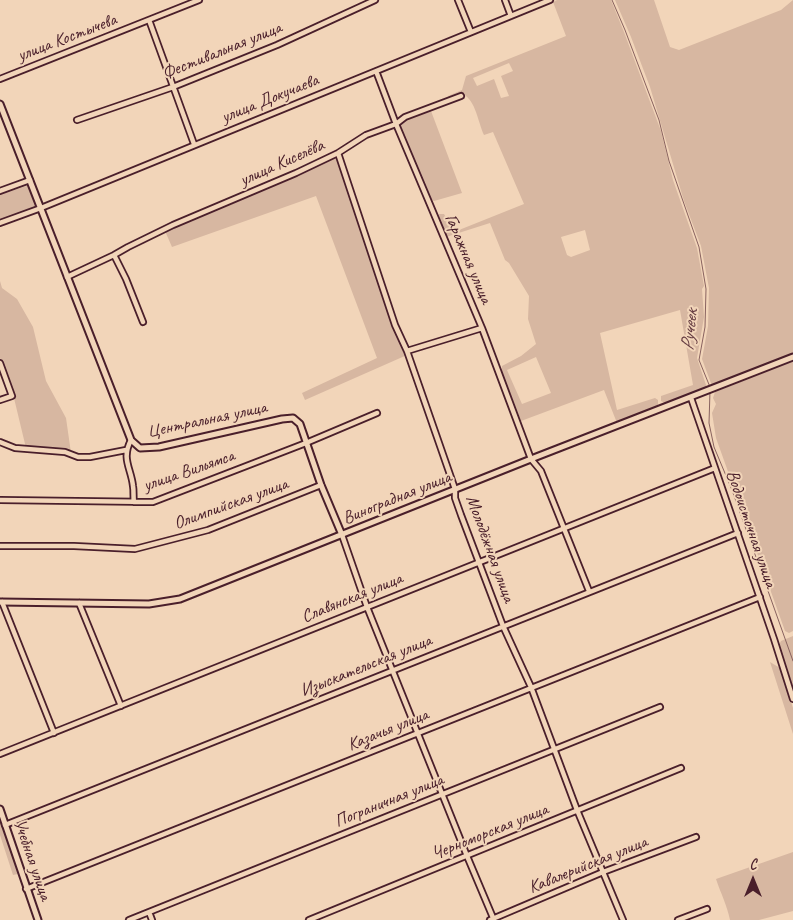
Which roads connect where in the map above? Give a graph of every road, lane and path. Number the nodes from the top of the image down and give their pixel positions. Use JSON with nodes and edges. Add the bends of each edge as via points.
{"nodes":[{"id":1,"x":199,"y":0,"type":"edge"},
{"id":2,"x":375,"y":0,"type":"edge"},
{"id":3,"x":458,"y":0,"type":"edge"},
{"id":4,"x":505,"y":0,"type":"edge"},
{"id":5,"x":550,"y":0,"type":"edge"},
{"id":6,"x":511,"y":16,"type":"junction"},
{"id":7,"x":149,"y":20,"type":"junction"},
{"id":8,"x":471,"y":32,"type":"junction"},
{"id":9,"x":376,"y":71,"type":"junction"},
{"id":10,"x":0,"y":79,"type":"edge"},
{"id":11,"x":174,"y":86,"type":"junction"},
{"id":12,"x":461,"y":96,"type":"dead end"},
{"id":13,"x":0,"y":104,"type":"edge"},
{"id":14,"x":77,"y":120,"type":"dead end"},
{"id":15,"x":396,"y":124,"type":"junction"},
{"id":16,"x":194,"y":144,"type":"junction"},
{"id":17,"x":338,"y":153,"type":"junction"},
{"id":18,"x":30,"y":180,"type":"junction"},
{"id":19,"x":0,"y":191,"type":"edge"},
{"id":20,"x":41,"y":208,"type":"junction"},
{"id":21,"x":0,"y":223,"type":"edge"},
{"id":22,"x":114,"y":255,"type":"junction"},
{"id":23,"x":66,"y":277,"type":"junction"},
{"id":24,"x":142,"y":322,"type":"dead end"},
{"id":25,"x":482,"y":328,"type":"junction"},
{"id":26,"x":407,"y":351,"type":"junction"},
{"id":27,"x":793,"y":357,"type":"edge"},
{"id":28,"x":0,"y":363,"type":"edge"},
{"id":29,"x":691,"y":398,"type":"junction"},
{"id":30,"x":0,"y":400,"type":"edge"},
{"id":31,"x":378,"y":413,"type":"dead end"},
{"id":32,"x":131,"y":440,"type":"junction"},
{"id":33,"x":1,"y":441,"type":"edge"},
{"id":34,"x":306,"y":443,"type":"junction"},
{"id":35,"x":126,"y":450,"type":"junction"},
{"id":36,"x":531,"y":459,"type":"junction"},
{"id":37,"x":715,"y":468,"type":"junction"},
{"id":38,"x":321,"y":485,"type":"junction"},
{"id":39,"x":456,"y":489,"type":"junction"},
{"id":40,"x":0,"y":500,"type":"edge"},
{"id":41,"x":134,"y":502,"type":"junction"},
{"id":42,"x":563,"y":529,"type":"junction"},
{"id":43,"x":738,"y":533,"type":"junction"},
{"id":44,"x":342,"y":535,"type":"junction"},
{"id":45,"x":0,"y":546,"type":"edge"},
{"id":46,"x":480,"y":562,"type":"junction"},
{"id":47,"x":588,"y":591,"type":"junction"},
{"id":48,"x":760,"y":597,"type":"junction"},
{"id":49,"x":1,"y":602,"type":"edge"},
{"id":50,"x":79,"y":603,"type":"junction"},
{"id":51,"x":367,"y":607,"type":"junction"},
{"id":52,"x":503,"y":626,"type":"junction"},
{"id":53,"x":393,"y":670,"type":"junction"},
{"id":54,"x":531,"y":687,"type":"junction"},
{"id":55,"x":793,"y":699,"type":"edge"},
{"id":56,"x":121,"y":706,"type":"junction"},
{"id":57,"x":660,"y":707,"type":"dead end"},
{"id":58,"x":418,"y":732,"type":"junction"},
{"id":59,"x":54,"y":733,"type":"junction"},
{"id":60,"x":555,"y":750,"type":"junction"},
{"id":61,"x":0,"y":754,"type":"edge"},
{"id":62,"x":681,"y":768,"type":"dead end"},
{"id":63,"x":442,"y":794,"type":"junction"},
{"id":64,"x":0,"y":809,"type":"edge"},
{"id":65,"x":577,"y":810,"type":"junction"},
{"id":66,"x":5,"y":825,"type":"junction"},
{"id":67,"x":696,"y":837,"type":"dead end"},
{"id":68,"x":467,"y":856,"type":"junction"},
{"id":69,"x":603,"y":872,"type":"junction"},
{"id":70,"x":26,"y":889,"type":"junction"},
{"id":71,"x":707,"y":909,"type":"dead end"},
{"id":72,"x":148,"y":912,"type":"junction"},
{"id":73,"x":38,"y":920,"type":"edge"},
{"id":74,"x":129,"y":920,"type":"edge"},
{"id":75,"x":152,"y":920,"type":"edge"},
{"id":76,"x":309,"y":920,"type":"edge"},
{"id":77,"x":493,"y":920,"type":"edge"},
{"id":78,"x":623,"y":920,"type":"edge"},
{"id":79,"x":678,"y":920,"type":"edge"}],
"edges":[{"from":1,"to":7,"type":"street","name":"улица Костычева"},
{"from":2,"to":11,"type":"street","name":"Фестивальная улица","via":[[277,45]]},
{"from":3,"to":8,"type":"street"},
{"from":4,"to":6,"type":"street"},
{"from":5,"to":6,"type":"street","name":"улица Докучаева"},
{"from":6,"to":8,"type":"street","name":"улица Докучаева"},
{"from":7,"to":10,"type":"street","name":"улица Костычева"},
{"from":7,"to":11,"type":"street"},
{"from":8,"to":9,"type":"street","name":"улица Докучаева"},
{"from":9,"to":15,"type":"street","name":"Гаражная улица"},
{"from":9,"to":16,"type":"street","name":"улица Докучаева"},
{"from":11,"to":14,"type":"street","name":"Фестивальная улица"},
{"from":11,"to":16,"type":"street"},
{"from":12,"to":15,"type":"street","name":"улица Киселёва","via":[[405,117]]},
{"from":13,"to":18,"type":"street","name":"Центральная улица"},
{"from":15,"to":17,"type":"street","name":"улица Киселёва","via":[[366,135]]},
{"from":15,"to":25,"type":"street","name":"Гаражная улица"},
{"from":16,"to":20,"type":"street","name":"улица Докучаева"},
{"from":17,"to":22,"type":"street","name":"улица Киселёва"},
{"from":17,"to":26,"type":"street","name":"Молодёжная улица","via":[[395,325]]},
{"from":18,"to":19,"type":"street"},
{"from":18,"to":20,"type":"street","name":"Центральная улица"},
{"from":20,"to":21,"type":"street","name":"улица Докучаева"},
{"from":20,"to":23,"type":"street","name":"Центральная улица"},
{"from":22,"to":23,"type":"street","name":"улица Киселёва"},
{"from":22,"to":24,"type":"street"},
{"from":23,"to":32,"type":"street","name":"Центральная улица"},
{"from":25,"to":26,"type":"street"},
{"from":25,"to":36,"type":"street","name":"Гаражная улица"},
{"from":26,"to":39,"type":"street","name":"Молодёжная улица"},
{"from":27,"to":29,"type":"street","name":"Виноградная улица"},
{"from":28,"to":30,"type":"street","via":[[12,396]]},
{"from":29,"to":36,"type":"street","name":"Виноградная улица"},
{"from":29,"to":37,"type":"street","name":"Водоисточная улица"},
{"from":31,"to":34,"type":"street","name":"улица Вильямса"},
{"from":32,"to":34,"type":"street","name":"Центральная улица","via":[[140,448],[159,447],[293,418],[300,424]]},
{"from":32,"to":35,"type":"street"},
{"from":33,"to":35,"type":"street","via":[[15,448],[78,456]]},
{"from":34,"to":38,"type":"street","name":"Центральная улица"},
{"from":34,"to":41,"type":"street","name":"улица Вильямса","via":[[153,502]]},
{"from":35,"to":41,"type":"street"},
{"from":36,"to":39,"type":"street","name":"Виноградная улица"},
{"from":36,"to":42,"type":"street","name":"Гаражная улица","via":[[541,471]]},
{"from":37,"to":42,"type":"street","name":"Славянская улица"},
{"from":37,"to":43,"type":"street","name":"Водоисточная улица"},
{"from":38,"to":44,"type":"street","name":"Центральная улица"},
{"from":38,"to":45,"type":"street","name":"Олимпийская улица","via":[[208,530],[135,549]]},
{"from":39,"to":44,"type":"street","name":"Виноградная улица"},
{"from":39,"to":46,"type":"street","name":"Молодёжная улица","via":[[455,498]]},
{"from":40,"to":41,"type":"street","name":"улица Вильямса"},
{"from":42,"to":46,"type":"street","name":"Славянская улица"},
{"from":42,"to":47,"type":"street","name":"Гаражная улица"},
{"from":43,"to":47,"type":"street","name":"Изыскательская улица"},
{"from":43,"to":48,"type":"street","name":"Водоисточная улица"},
{"from":44,"to":50,"type":"street","name":"Виноградная улица","via":[[180,600],[149,604]]},
{"from":44,"to":51,"type":"street"},
{"from":46,"to":51,"type":"street","name":"Славянская улица"},
{"from":46,"to":52,"type":"street","name":"Молодёжная улица"},
{"from":47,"to":52,"type":"street","name":"Изыскательская улица"},
{"from":48,"to":54,"type":"street","name":"Казачья улица"},
{"from":48,"to":55,"type":"street","name":"Водоисточная улица"},
{"from":49,"to":50,"type":"street","name":"Виноградная улица"},
{"from":49,"to":59,"type":"street"},
{"from":50,"to":56,"type":"street"},
{"from":51,"to":53,"type":"street"},
{"from":51,"to":56,"type":"street","name":"Славянская улица"},
{"from":52,"to":53,"type":"street","name":"Изыскательская улица"},
{"from":52,"to":54,"type":"street","name":"Молодёжная улица"},
{"from":53,"to":58,"type":"street"},
{"from":53,"to":66,"type":"street","name":"Изыскательская улица"},
{"from":54,"to":58,"type":"street","name":"Казачья улица"},
{"from":54,"to":60,"type":"street","name":"Молодёжная улица"},
{"from":56,"to":59,"type":"street","name":"Славянская улица"},
{"from":57,"to":60,"type":"street","name":"Пограничная улица"},
{"from":58,"to":63,"type":"street"},
{"from":58,"to":70,"type":"street","name":"Казачья улица"},
{"from":59,"to":61,"type":"street","name":"Славянская улица"},
{"from":60,"to":63,"type":"street","name":"Пограничная улица"},
{"from":60,"to":65,"type":"street","name":"Молодёжная улица"},
{"from":62,"to":65,"type":"street","name":"Черноморская улица"},
{"from":63,"to":68,"type":"street"},
{"from":63,"to":72,"type":"street","name":"Пограничная улица"},
{"from":64,"to":66,"type":"street","name":"Учебная улица"},
{"from":65,"to":68,"type":"street","name":"Черноморская улица"},
{"from":65,"to":69,"type":"street","name":"Молодёжная улица"},
{"from":66,"to":70,"type":"street","name":"Учебная улица"},
{"from":67,"to":69,"type":"street","name":"Кавалерийская улица"},
{"from":68,"to":76,"type":"street","name":"Черноморская улица"},
{"from":68,"to":77,"type":"street"},
{"from":69,"to":77,"type":"street","name":"Кавалерийская улица"},
{"from":69,"to":78,"type":"street","name":"Молодёжная улица"},
{"from":70,"to":73,"type":"street","name":"Учебная улица"},
{"from":71,"to":79,"type":"street"},
{"from":72,"to":74,"type":"street","name":"Пограничная улица"},
{"from":72,"to":75,"type":"street"}]}
